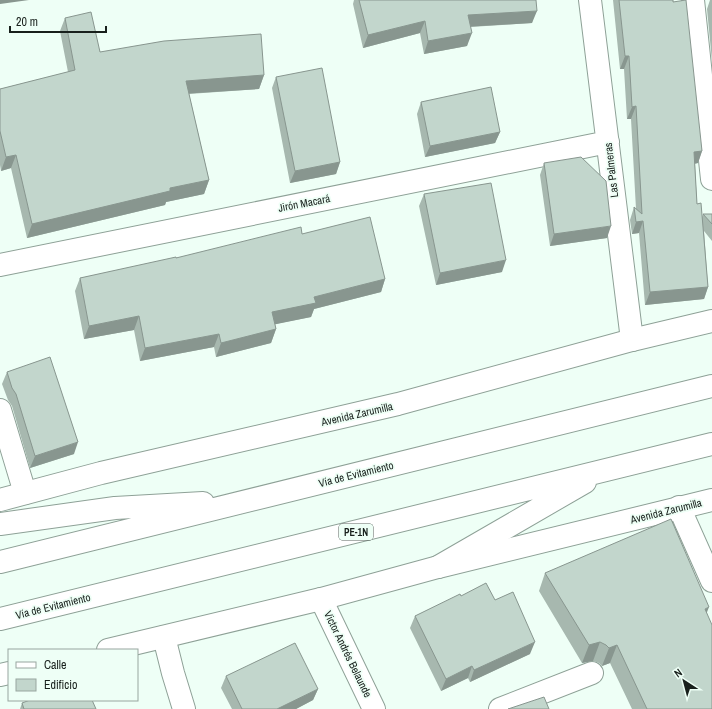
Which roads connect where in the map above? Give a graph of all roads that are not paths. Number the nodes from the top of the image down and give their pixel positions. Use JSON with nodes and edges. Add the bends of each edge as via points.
{"nodes":[{"id":1,"x":590,"y":0,"type":"edge"},
{"id":2,"x":692,"y":0,"type":"edge"},
{"id":3,"x":608,"y":142,"type":"junction"},
{"id":4,"x":712,"y":179,"type":"edge"},
{"id":5,"x":0,"y":265,"type":"edge"},
{"id":6,"x":712,"y":321,"type":"edge"},
{"id":7,"x":632,"y":340,"type":"junction"},
{"id":8,"x":712,"y":386,"type":"edge"},
{"id":9,"x":0,"y":410,"type":"edge"},
{"id":10,"x":712,"y":444,"type":"edge"},
{"id":11,"x":606,"y":470,"type":"junction"},
{"id":12,"x":25,"y":493,"type":"junction"},
{"id":13,"x":0,"y":500,"type":"edge"},
{"id":14,"x":712,"y":500,"type":"edge"},
{"id":15,"x":244,"y":502,"type":"junction"},
{"id":16,"x":679,"y":507,"type":"junction"},
{"id":17,"x":0,"y":524,"type":"edge"},
{"id":18,"x":0,"y":562,"type":"edge"},
{"id":19,"x":438,"y":567,"type":"junction"},
{"id":20,"x":712,"y":581,"type":"edge"},
{"id":21,"x":321,"y":600,"type":"junction"},
{"id":22,"x":0,"y":619,"type":"edge"},
{"id":23,"x":164,"y":637,"type":"junction"},
{"id":24,"x":112,"y":649,"type":"edge"},
{"id":25,"x":592,"y":673,"type":"dead end"},
{"id":26,"x":184,"y":709,"type":"edge"},
{"id":27,"x":374,"y":709,"type":"edge"},
{"id":28,"x":500,"y":709,"type":"edge"}],
"edges":[{"from":1,"to":3,"type":"main road","name":"Las Palmeras"},
{"from":2,"to":4,"type":"main road"},
{"from":3,"to":5,"type":"main road","name":"Jirón Macará"},
{"from":3,"to":7,"type":"main road","name":"Las Palmeras"},
{"from":6,"to":7,"type":"main road","name":"Avenida Zarumilla"},
{"from":7,"to":12,"type":"main road","name":"Avenida Zarumilla","via":[[398,404]]},
{"from":8,"to":15,"type":"main road","name":"Vía de Evitamiento"},
{"from":9,"to":12,"type":"main road"},
{"from":10,"to":11,"type":"main road","name":"Vía de Evitamiento","number":"PE-1N"},
{"from":11,"to":19,"type":"main road"},
{"from":11,"to":22,"type":"main road","name":"Vía de Evitamiento","number":"PE-1N"},
{"from":12,"to":13,"type":"main road","name":"Avenida Zarumilla"},
{"from":14,"to":16,"type":"main road","name":"Avenida Zarumilla"},
{"from":15,"to":17,"type":"main road","via":[[114,508]]},
{"from":15,"to":18,"type":"main road","name":"Vía de Evitamiento"},
{"from":16,"to":19,"type":"main road","name":"Avenida Zarumilla"},
{"from":16,"to":20,"type":"main road"},
{"from":19,"to":21,"type":"main road","name":"Avenida Zarumilla"},
{"from":21,"to":23,"type":"main road","name":"Avenida Zarumilla"},
{"from":21,"to":27,"type":"main road","name":"Victor Andrés Belaunde"},
{"from":23,"to":24,"type":"main road","name":"Avenida Zarumilla"},
{"from":23,"to":26,"type":"main road"},
{"from":25,"to":28,"type":"main road"}]}
